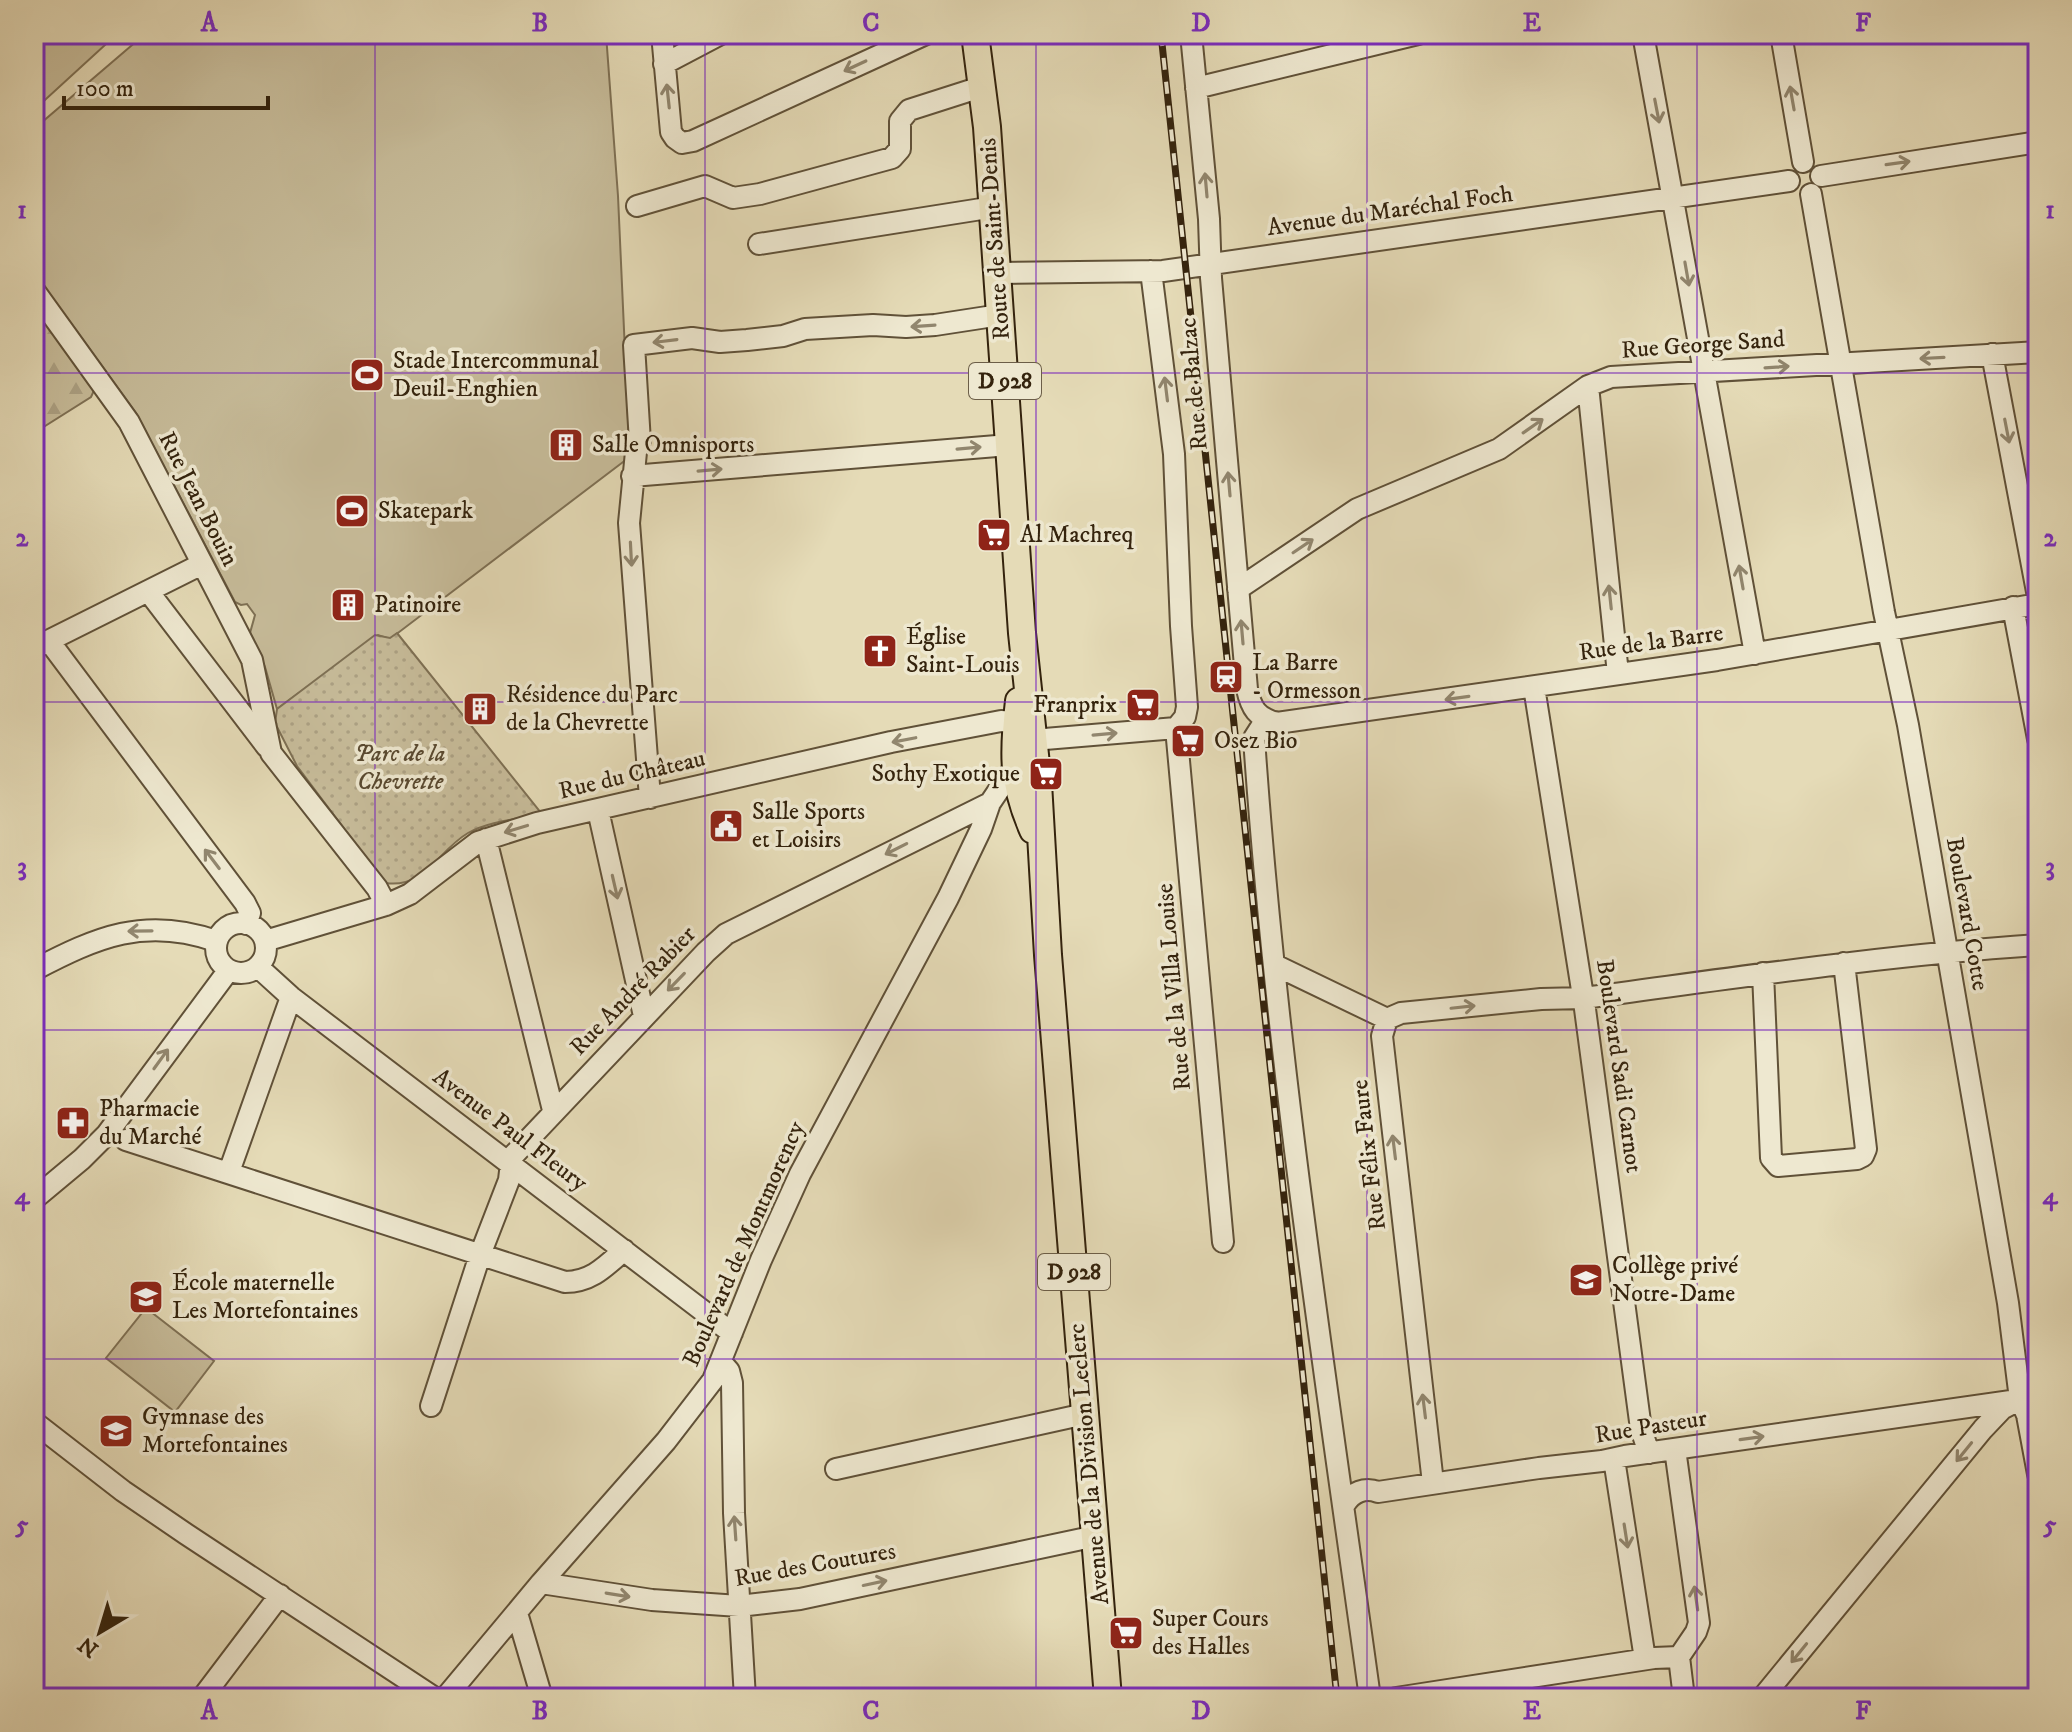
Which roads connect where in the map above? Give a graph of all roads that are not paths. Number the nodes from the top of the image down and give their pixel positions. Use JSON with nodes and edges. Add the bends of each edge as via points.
{"nodes":[{"id":1,"x":662,"y":34,"type":"edge"},
{"id":2,"x":721,"y":34,"type":"edge"},
{"id":3,"x":926,"y":34,"type":"edge"},
{"id":4,"x":1191,"y":34,"type":"edge"},
{"id":5,"x":1418,"y":34,"type":"edge"},
{"id":6,"x":1643,"y":34,"type":"edge"},
{"id":7,"x":1781,"y":34,"type":"edge"},
{"id":8,"x":981,"y":42,"type":"edge"},
{"id":9,"x":664,"y":64,"type":"junction"},
{"id":10,"x":984,"y":86,"type":"junction"},
{"id":11,"x":1196,"y":88,"type":"junction"},
{"id":12,"x":2038,"y":142,"type":"edge"},
{"id":13,"x":1803,"y":162,"type":"junction"},
{"id":14,"x":1821,"y":176,"type":"junction"},
{"id":15,"x":1789,"y":181,"type":"junction"},
{"id":16,"x":1811,"y":194,"type":"junction"},
{"id":17,"x":1674,"y":197,"type":"junction"},
{"id":18,"x":637,"y":206,"type":"dead end"},
{"id":19,"x":994,"y":207,"type":"junction"},
{"id":20,"x":759,"y":244,"type":"dead end"},
{"id":21,"x":1212,"y":263,"type":"junction"},
{"id":22,"x":1151,"y":271,"type":"junction"},
{"id":23,"x":998,"y":273,"type":"junction"},
{"id":24,"x":34,"y":290,"type":"edge"},
{"id":25,"x":1000,"y":315,"type":"junction"},
{"id":26,"x":2038,"y":352,"type":"edge"},
{"id":27,"x":1992,"y":354,"type":"junction"},
{"id":28,"x":1840,"y":363,"type":"junction"},
{"id":29,"x":1703,"y":371,"type":"junction"},
{"id":30,"x":1588,"y":386,"type":"junction"},
{"id":31,"x":1009,"y":445,"type":"junction"},
{"id":32,"x":632,"y":476,"type":"junction"},
{"id":33,"x":1012,"y":488,"type":"joint"},
{"id":34,"x":202,"y":564,"type":"junction"},
{"id":35,"x":1238,"y":589,"type":"junction"},
{"id":36,"x":148,"y":591,"type":"junction"},
{"id":37,"x":2038,"y":597,"type":"edge"},
{"id":38,"x":2038,"y":604,"type":"edge"},
{"id":39,"x":2013,"y":607,"type":"junction"},
{"id":40,"x":1888,"y":631,"type":"junction"},
{"id":41,"x":42,"y":644,"type":"edge"},
{"id":42,"x":1755,"y":654,"type":"junction"},
{"id":43,"x":1618,"y":674,"type":"junction"},
{"id":44,"x":1534,"y":687,"type":"junction"},
{"id":45,"x":1269,"y":721,"type":"junction"},
{"id":46,"x":1176,"y":728,"type":"junction"},
{"id":47,"x":1023,"y":738,"type":"junction"},
{"id":48,"x":2038,"y":739,"type":"edge"},
{"id":49,"x":271,"y":753,"type":"junction"},
{"id":50,"x":650,"y":798,"type":"junction"},
{"id":51,"x":1011,"y":799,"type":"junction"},
{"id":52,"x":598,"y":810,"type":"junction"},
{"id":53,"x":486,"y":839,"type":"junction"},
{"id":54,"x":386,"y":905,"type":"junction"},
{"id":55,"x":246,"y":924,"type":"junction"},
{"id":56,"x":216,"y":941,"type":"junction"},
{"id":57,"x":265,"y":941,"type":"junction"},
{"id":58,"x":2038,"y":945,"type":"edge"},
{"id":59,"x":1947,"y":951,"type":"junction"},
{"id":60,"x":1844,"y":963,"type":"junction"},
{"id":61,"x":1275,"y":965,"type":"junction"},
{"id":62,"x":258,"y":967,"type":"junction"},
{"id":63,"x":34,"y":970,"type":"edge"},
{"id":64,"x":228,"y":971,"type":"junction"},
{"id":65,"x":1763,"y":973,"type":"junction"},
{"id":66,"x":291,"y":997,"type":"junction"},
{"id":67,"x":1584,"y":998,"type":"junction"},
{"id":68,"x":644,"y":1016,"type":"junction"},
{"id":69,"x":1387,"y":1019,"type":"junction"},
{"id":70,"x":553,"y":1110,"type":"junction"},
{"id":71,"x":126,"y":1140,"type":"dead end"},
{"id":72,"x":510,"y":1162,"type":"junction"},
{"id":73,"x":229,"y":1172,"type":"junction"},
{"id":74,"x":34,"y":1199,"type":"edge"},
{"id":75,"x":1223,"y":1242,"type":"dead end"},
{"id":76,"x":624,"y":1250,"type":"junction"},
{"id":77,"x":480,"y":1255,"type":"junction"},
{"id":78,"x":732,"y":1333,"type":"junction"},
{"id":79,"x":722,"y":1363,"type":"junction"},
{"id":80,"x":2029,"y":1398,"type":"edge"},
{"id":81,"x":1970,"y":1405,"type":"junction"},
{"id":82,"x":431,"y":1406,"type":"dead end"},
{"id":83,"x":1085,"y":1414,"type":"junction"},
{"id":84,"x":34,"y":1422,"type":"edge"},
{"id":85,"x":1983,"y":1429,"type":"junction"},
{"id":86,"x":1675,"y":1449,"type":"junction"},
{"id":87,"x":1649,"y":1453,"type":"junction"},
{"id":88,"x":1614,"y":1459,"type":"junction"},
{"id":89,"x":836,"y":1469,"type":"dead end"},
{"id":90,"x":2038,"y":1474,"type":"edge"},
{"id":91,"x":1433,"y":1483,"type":"junction"},
{"id":92,"x":1345,"y":1504,"type":"junction"},
{"id":93,"x":1096,"y":1536,"type":"junction"},
{"id":94,"x":541,"y":1583,"type":"junction"},
{"id":95,"x":280,"y":1595,"type":"junction"},
{"id":96,"x":739,"y":1606,"type":"junction"},
{"id":97,"x":517,"y":1613,"type":"junction"},
{"id":98,"x":1673,"y":1657,"type":"junction"},
{"id":99,"x":1645,"y":1659,"type":"junction"},
{"id":100,"x":202,"y":1698,"type":"edge"},
{"id":101,"x":435,"y":1698,"type":"edge"},
{"id":102,"x":445,"y":1698,"type":"edge"},
{"id":103,"x":542,"y":1698,"type":"edge"},
{"id":104,"x":745,"y":1698,"type":"edge"},
{"id":105,"x":1108,"y":1698,"type":"edge"},
{"id":106,"x":1370,"y":1698,"type":"edge"},
{"id":107,"x":1396,"y":1698,"type":"edge"},
{"id":108,"x":1673,"y":1698,"type":"edge"},
{"id":109,"x":1684,"y":1698,"type":"edge"},
{"id":110,"x":1762,"y":1698,"type":"edge"}],
"edges":[{"from":1,"to":9,"type":"street"},
{"from":2,"to":9,"type":"street"},
{"from":3,"to":9,"type":"street","one_way":true,"via":[[688,143],[678,142],[671,132]]},
{"from":4,"to":11,"type":"street","name":"Rue de Balzac"},
{"from":5,"to":11,"type":"street"},
{"from":6,"to":17,"type":"street","one_way":true},
{"from":13,"to":7,"type":"street","one_way":true},
{"from":8,"to":10,"type":"main road","name":"Route de Saint-Denis"},
{"from":10,"to":18,"type":"street","via":[[909,110],[900,121],[900,149],[892,158],[760,194],[733,198],[705,186]]},
{"from":10,"to":19,"type":"main road","name":"Route de Saint-Denis","number":"D 928"},
{"from":21,"to":11,"type":"street","name":"Rue de Balzac","one_way":true},
{"from":14,"to":12,"type":"street","one_way":true},
{"from":13,"to":14,"type":"street","via":[[1817,167]]},
{"from":13,"to":15,"type":"street","via":[[1792,169]]},
{"from":14,"to":16,"type":"street"},
{"from":15,"to":16,"type":"street","via":[[1797,193]]},
{"from":15,"to":17,"type":"street","name":"Avenue du Maréchal Foch"},
{"from":16,"to":28,"type":"street","name":"Boulevard Cotte"},
{"from":17,"to":21,"type":"street","name":"Avenue du Maréchal Foch"},
{"from":17,"to":29,"type":"street","one_way":true},
{"from":19,"to":20,"type":"street"},
{"from":19,"to":23,"type":"main road","name":"Route de Saint-Denis","number":"D 928"},
{"from":21,"to":22,"type":"street","name":"Avenue du Maréchal Foch"},
{"from":35,"to":21,"type":"street","name":"Rue de Balzac","one_way":true},
{"from":22,"to":23,"type":"street","name":"Avenue du Maréchal Foch"},
{"from":46,"to":22,"type":"street","one_way":true,"via":[[1187,707],[1174,454]]},
{"from":23,"to":25,"type":"main road","name":"Route de Saint-Denis","number":"D 928"},
{"from":24,"to":34,"type":"street","name":"Rue Jean Bouin","via":[[129,422]]},
{"from":25,"to":31,"type":"main road","name":"Route de Saint-Denis","number":"D 928"},
{"from":25,"to":32,"type":"street","one_way":true,"via":[[935,325],[816,328],[747,340],[692,338],[634,345],[640,442]]},
{"from":26,"to":27,"type":"street","name":"Rue George Sand"},
{"from":27,"to":28,"type":"street","name":"Rue George Sand","one_way":true},
{"from":27,"to":37,"type":"street","one_way":true},
{"from":29,"to":28,"type":"street","name":"Rue George Sand","one_way":true},
{"from":28,"to":40,"type":"street","name":"Boulevard Cotte"},
{"from":29,"to":30,"type":"street","name":"Rue George Sand","via":[[1611,377]]},
{"from":42,"to":29,"type":"street","one_way":true},
{"from":35,"to":30,"type":"street","name":"Rue George Sand","one_way":true,"via":[[1357,509],[1499,449]]},
{"from":43,"to":30,"type":"street","one_way":true},
{"from":32,"to":31,"type":"street","one_way":true},
{"from":31,"to":33,"type":"main road","name":"Route de Saint-Denis","number":"D 928"},
{"from":32,"to":50,"type":"street","one_way":true,"via":[[629,523]]},
{"from":33,"to":47,"type":"main road","name":"Avenue de la Division Leclerc","number":"D 928","via":[[1024,653]]},
{"from":34,"to":36,"type":"street"},
{"from":34,"to":49,"type":"street","name":"Rue Jean Bouin","via":[[252,660]]},
{"from":45,"to":35,"type":"street","name":"Rue de Balzac","one_way":true,"via":[[1251,703]]},
{"from":36,"to":41,"type":"street"},
{"from":36,"to":49,"type":"street","name":"Rue Jean Bouin"},
{"from":38,"to":39,"type":"street","name":"Rue de la Barre"},
{"from":39,"to":40,"type":"street","name":"Rue de la Barre"},
{"from":39,"to":48,"type":"street"},
{"from":40,"to":42,"type":"street","name":"Rue de la Barre"},
{"from":40,"to":59,"type":"street","name":"Boulevard Cotte"},
{"from":55,"to":41,"type":"street","one_way":true,"via":[[250,913],[245,903]]},
{"from":42,"to":43,"type":"street","name":"Rue de la Barre"},
{"from":43,"to":44,"type":"street","name":"Rue de la Barre"},
{"from":44,"to":45,"type":"street","name":"Rue de la Barre","one_way":true},
{"from":44,"to":67,"type":"street","name":"Boulevard Sadi Carnot"},
{"from":45,"to":61,"type":"street","via":[[1254,738]]},
{"from":47,"to":46,"type":"street","name":"Rue du Château","one_way":true},
{"from":46,"to":75,"type":"street","name":"Rue de la Villa Louise"},
{"from":47,"to":50,"type":"street","name":"Rue du Château","one_way":true,"via":[[980,725]]},
{"from":47,"to":51,"type":"main road","name":"Avenue de la Division Leclerc","number":"D 928"},
{"from":49,"to":54,"type":"street","name":"Rue Jean Bouin"},
{"from":50,"to":52,"type":"street","name":"Rue du Château"},
{"from":51,"to":68,"type":"street","name":"Rue André Rabier","one_way":true,"via":[[726,934]]},
{"from":51,"to":78,"type":"street","name":"Boulevard de Montmorency","via":[[948,898],[800,1174]]},
{"from":51,"to":83,"type":"main road","name":"Avenue de la Division Leclerc","number":"D 928","via":[[1040,847]]},
{"from":52,"to":53,"type":"street","name":"Rue du Château","one_way":true},
{"from":52,"to":68,"type":"street","one_way":true},
{"from":53,"to":54,"type":"street","name":"Rue du Château","via":[[419,889]]},
{"from":53,"to":70,"type":"street"},
{"from":54,"to":57,"type":"street","name":"Rue du Château"},
{"from":55,"to":56,"type":"street","via":[[224,929]]},
{"from":55,"to":57,"type":"street"},
{"from":56,"to":63,"type":"street","one_way":true,"via":[[182,931],[126,932],[84,944]]},
{"from":56,"to":64,"type":"street","via":[[216,956]]},
{"from":57,"to":62,"type":"street"},
{"from":58,"to":59,"type":"street"},
{"from":59,"to":60,"type":"street"},
{"from":59,"to":80,"type":"street","name":"Boulevard Cotte"},
{"from":60,"to":65,"type":"street"},
{"from":60,"to":65,"type":"street","via":[[1866,1149],[1857,1159],[1778,1166],[1771,1158]]},
{"from":61,"to":69,"type":"street"},
{"from":61,"to":92,"type":"street","via":[[1328,1405]]},
{"from":62,"to":64,"type":"street","via":[[245,974]]},
{"from":62,"to":66,"type":"street","name":"Avenue Paul Fleury"},
{"from":74,"to":64,"type":"street","one_way":true,"via":[[107,1134]]},
{"from":65,"to":67,"type":"street"},
{"from":66,"to":72,"type":"street","name":"Avenue Paul Fleury"},
{"from":66,"to":73,"type":"street"},
{"from":69,"to":67,"type":"street","one_way":true,"via":[[1401,1013]]},
{"from":67,"to":87,"type":"street","name":"Boulevard Sadi Carnot","via":[[1641,1429]]},
{"from":68,"to":70,"type":"street","name":"Rue André Rabier"},
{"from":91,"to":69,"type":"street","name":"Rue Félix Faure","one_way":true,"via":[[1382,1036]]},
{"from":70,"to":72,"type":"street","name":"Rue André Rabier"},
{"from":71,"to":73,"type":"street"},
{"from":72,"to":76,"type":"street","name":"Avenue Paul Fleury"},
{"from":72,"to":77,"type":"street","via":[[509,1180]]},
{"from":73,"to":77,"type":"street"},
{"from":76,"to":77,"type":"street","via":[[581,1282],[565,1282]]},
{"from":76,"to":78,"type":"street","name":"Avenue Paul Fleury"},
{"from":77,"to":82,"type":"street"},
{"from":78,"to":79,"type":"street","name":"Boulevard de Montmorency"},
{"from":79,"to":94,"type":"street","name":"Boulevard de Montmorency","via":[[666,1441]]},
{"from":96,"to":79,"type":"street","one_way":true,"via":[[732,1383]]},
{"from":80,"to":81,"type":"street","name":"Rue Pasteur"},
{"from":80,"to":85,"type":"street","via":[[2002,1409]]},
{"from":80,"to":90,"type":"street","name":"Boulevard Cotte"},
{"from":81,"to":85,"type":"street"},
{"from":86,"to":81,"type":"street","name":"Rue Pasteur","one_way":true},
{"from":83,"to":89,"type":"street"},
{"from":83,"to":93,"type":"main road","name":"Avenue de la Division Leclerc","number":"D 928"},
{"from":84,"to":95,"type":"street","via":[[123,1491]]},
{"from":85,"to":110,"type":"street","one_way":true},
{"from":86,"to":87,"type":"street","name":"Rue Pasteur"},
{"from":98,"to":86,"type":"street","one_way":true,"via":[[1699,1623]]},
{"from":87,"to":88,"type":"street","name":"Rue Pasteur"},
{"from":88,"to":91,"type":"street","name":"Rue Pasteur"},
{"from":88,"to":99,"type":"street","one_way":true},
{"from":91,"to":92,"type":"street","name":"Rue Pasteur","via":[[1356,1492]]},
{"from":92,"to":106,"type":"street"},
{"from":96,"to":93,"type":"street","name":"Rue des Coutures","one_way":true,"via":[[800,1599]]},
{"from":93,"to":105,"type":"main road","name":"Avenue de la Division Leclerc","number":"D 928"},
{"from":94,"to":96,"type":"street","name":"Rue des Coutures","one_way":true,"via":[[652,1600]]},
{"from":94,"to":97,"type":"street","name":"Boulevard de Montmorency"},
{"from":95,"to":100,"type":"street"},
{"from":95,"to":101,"type":"street"},
{"from":96,"to":104,"type":"street"},
{"from":97,"to":102,"type":"street","name":"Boulevard de Montmorency"},
{"from":97,"to":103,"type":"street"},
{"from":98,"to":99,"type":"street"},
{"from":98,"to":108,"type":"street"},
{"from":98,"to":109,"type":"street"},
{"from":99,"to":107,"type":"street"}]}
